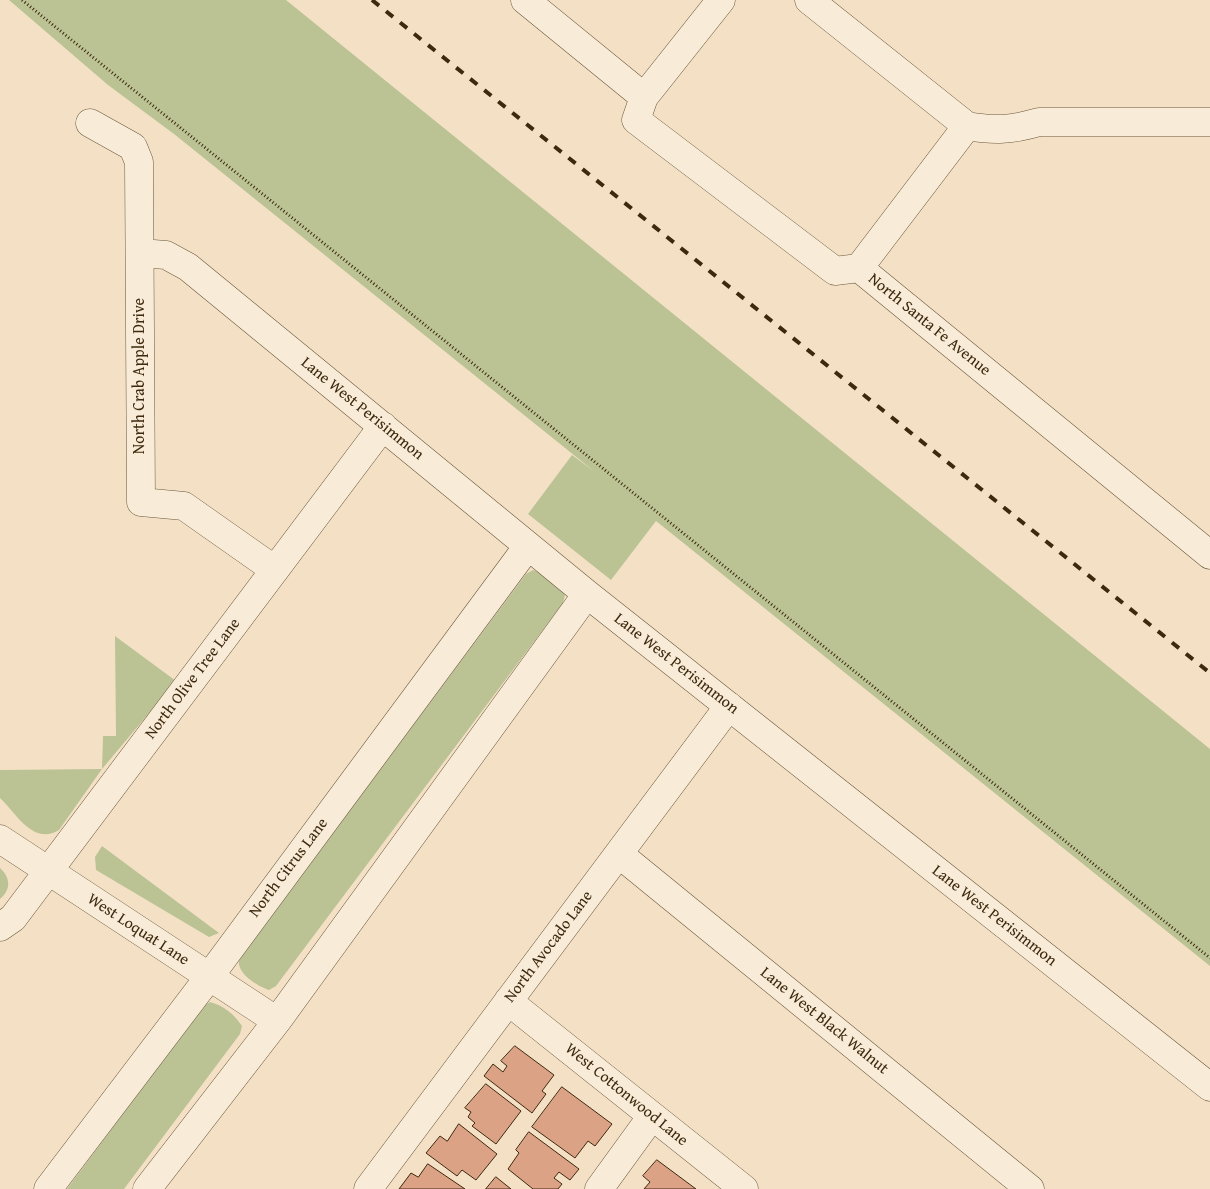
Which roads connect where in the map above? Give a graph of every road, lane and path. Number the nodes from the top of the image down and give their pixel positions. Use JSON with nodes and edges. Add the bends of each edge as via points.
{"nodes":[{"id":1,"x":22,"y":0,"type":"edge"},
{"id":2,"x":524,"y":0,"type":"edge"},
{"id":3,"x":721,"y":0,"type":"edge"},
{"id":4,"x":809,"y":0,"type":"edge"},
{"id":5,"x":644,"y":97,"type":"junction"},
{"id":6,"x":1210,"y":122,"type":"edge"},
{"id":7,"x":90,"y":123,"type":"dead end"},
{"id":8,"x":967,"y":126,"type":"junction"},
{"id":9,"x":140,"y":253,"type":"junction"},
{"id":10,"x":859,"y":268,"type":"junction"},
{"id":11,"x":383,"y":426,"type":"junction"},
{"id":12,"x":528,"y":546,"type":"junction"},
{"id":13,"x":1210,"y":555,"type":"edge"},
{"id":14,"x":275,"y":570,"type":"junction"},
{"id":15,"x":587,"y":594,"type":"junction"},
{"id":16,"x":729,"y":706,"type":"junction"},
{"id":17,"x":0,"y":839,"type":"edge"},
{"id":18,"x":619,"y":854,"type":"junction"},
{"id":19,"x":49,"y":871,"type":"junction"},
{"id":20,"x":0,"y":927,"type":"edge"},
{"id":21,"x":1210,"y":958,"type":"edge"},
{"id":22,"x":209,"y":976,"type":"junction"},
{"id":23,"x":508,"y":1002,"type":"junction"},
{"id":24,"x":277,"y":1021,"type":"junction"},
{"id":25,"x":1210,"y":1087,"type":"edge"},
{"id":26,"x":652,"y":1116,"type":"junction"},
{"id":27,"x":48,"y":1189,"type":"edge"},
{"id":28,"x":147,"y":1189,"type":"edge"},
{"id":29,"x":368,"y":1189,"type":"edge"},
{"id":30,"x":599,"y":1189,"type":"edge"},
{"id":31,"x":744,"y":1189,"type":"edge"},
{"id":32,"x":1030,"y":1189,"type":"edge"}],
"edges":[{"from":1,"to":21,"type":"path"},
{"from":2,"to":5,"type":"street"},
{"from":3,"to":5,"type":"street"},
{"from":4,"to":8,"type":"street"},
{"from":5,"to":10,"type":"street","name":"North Santa Fe Avenue","via":[[636,120],[835,271]]},
{"from":6,"to":8,"type":"street","via":[[1039,122],[1012,130]]},
{"from":7,"to":9,"type":"street","name":"North Crab Apple Drive","via":[[133,147],[139,162]]},
{"from":8,"to":10,"type":"street"},
{"from":9,"to":11,"type":"street","name":"Lane West Perisimmon","via":[[166,255],[188,266]]},
{"from":9,"to":14,"type":"street","name":"North Crab Apple Drive","via":[[141,502],[184,506]]},
{"from":10,"to":13,"type":"street","name":"North Santa Fe Avenue"},
{"from":11,"to":12,"type":"street","name":"Lane West Perisimmon"},
{"from":11,"to":14,"type":"street","name":"North Olive Tree Lane"},
{"from":12,"to":15,"type":"street","name":"Lane West Perisimmon"},
{"from":12,"to":22,"type":"street","name":"North Citrus Lane"},
{"from":14,"to":19,"type":"street","name":"North Olive Tree Lane"},
{"from":15,"to":16,"type":"street","name":"Lane West Perisimmon"},
{"from":15,"to":24,"type":"street"},
{"from":16,"to":18,"type":"street","name":"North Avocado Lane"},
{"from":16,"to":25,"type":"street","name":"Lane West Perisimmon"},
{"from":17,"to":19,"type":"street","name":"West Loquat Lane"},
{"from":18,"to":23,"type":"street","name":"North Avocado Lane"},
{"from":18,"to":32,"type":"street","name":"Lane West Black Walnut"},
{"from":19,"to":20,"type":"street","name":"North Olive Tree Lane","via":[[12,918]]},
{"from":19,"to":22,"type":"street","name":"West Loquat Lane"},
{"from":22,"to":24,"type":"street","name":"West Loquat Lane"},
{"from":22,"to":27,"type":"street","name":"North Citrus Lane"},
{"from":23,"to":26,"type":"street","name":"West Cottonwood Lane"},
{"from":23,"to":29,"type":"street","name":"North Avocado Lane"},
{"from":24,"to":28,"type":"street"},
{"from":26,"to":30,"type":"street"},
{"from":26,"to":31,"type":"street","name":"West Cottonwood Lane"}]}
